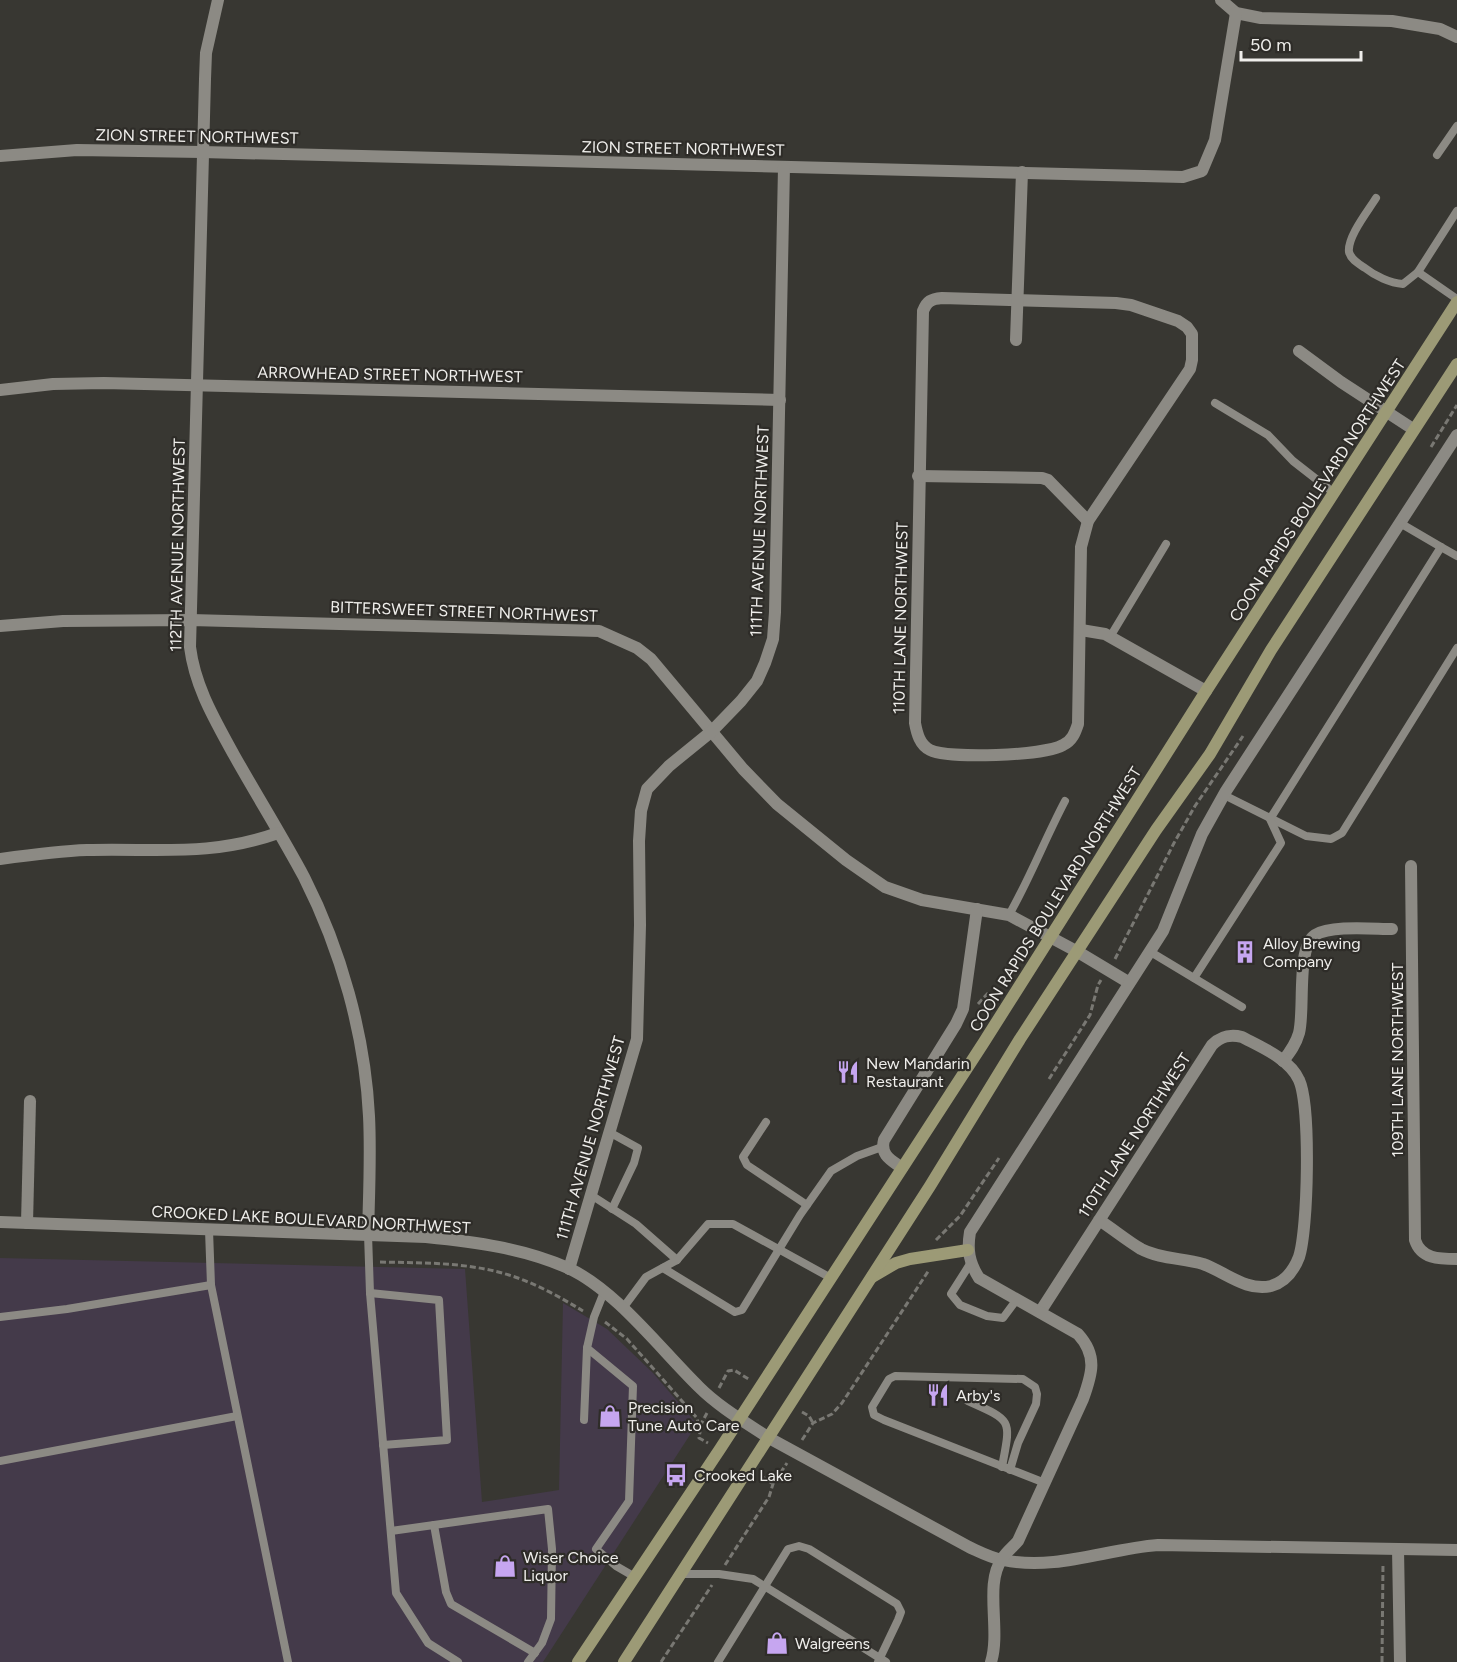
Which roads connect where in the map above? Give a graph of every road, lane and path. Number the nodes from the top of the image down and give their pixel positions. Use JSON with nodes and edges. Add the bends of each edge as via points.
{"nodes":[{"id":1,"x":218,"y":0,"type":"edge"},
{"id":2,"x":1221,"y":0,"type":"edge"},
{"id":3,"x":1236,"y":13,"type":"junction"},
{"id":4,"x":1457,"y":37,"type":"edge"},
{"id":5,"x":1457,"y":126,"type":"edge"},
{"id":6,"x":202,"y":152,"type":"junction"},
{"id":7,"x":1437,"y":155,"type":"dead end"},
{"id":8,"x":0,"y":156,"type":"edge"},
{"id":9,"x":784,"y":166,"type":"junction"},
{"id":10,"x":1022,"y":172,"type":"junction"},
{"id":11,"x":1376,"y":198,"type":"dead end"},
{"id":12,"x":1457,"y":212,"type":"edge"},
{"id":13,"x":1418,"y":272,"type":"junction"},
{"id":14,"x":1017,"y":300,"type":"junction"},
{"id":15,"x":1457,"y":301,"type":"edge"},
{"id":16,"x":1016,"y":340,"type":"dead end"},
{"id":17,"x":1299,"y":351,"type":"dead end"},
{"id":18,"x":1457,"y":364,"type":"edge"},
{"id":19,"x":196,"y":386,"type":"junction"},
{"id":20,"x":0,"y":390,"type":"edge"},
{"id":21,"x":780,"y":400,"type":"junction"},
{"id":22,"x":1215,"y":403,"type":"dead end"},
{"id":23,"x":1386,"y":411,"type":"junction"},
{"id":24,"x":1413,"y":429,"type":"junction"},
{"id":25,"x":1457,"y":435,"type":"edge"},
{"id":26,"x":918,"y":476,"type":"junction"},
{"id":27,"x":1334,"y":493,"type":"junction"},
{"id":28,"x":1088,"y":521,"type":"junction"},
{"id":29,"x":1400,"y":523,"type":"junction"},
{"id":30,"x":1166,"y":544,"type":"dead end"},
{"id":31,"x":1441,"y":547,"type":"junction"},
{"id":32,"x":1457,"y":556,"type":"edge"},
{"id":33,"x":191,"y":620,"type":"junction"},
{"id":34,"x":0,"y":626,"type":"edge"},
{"id":35,"x":1081,"y":630,"type":"junction"},
{"id":36,"x":1110,"y":637,"type":"junction"},
{"id":37,"x":1457,"y":648,"type":"edge"},
{"id":38,"x":1206,"y":691,"type":"junction"},
{"id":39,"x":712,"y":730,"type":"junction"},
{"id":40,"x":1224,"y":795,"type":"junction"},
{"id":41,"x":1065,"y":801,"type":"dead end"},
{"id":42,"x":1270,"y":819,"type":"junction"},
{"id":43,"x":278,"y":833,"type":"junction"},
{"id":44,"x":0,"y":859,"type":"edge"},
{"id":45,"x":1411,"y":866,"type":"dead end"},
{"id":46,"x":977,"y":909,"type":"junction"},
{"id":47,"x":1009,"y":915,"type":"junction"},
{"id":48,"x":1392,"y":929,"type":"dead end"},
{"id":49,"x":1050,"y":936,"type":"junction"},
{"id":50,"x":1149,"y":951,"type":"junction"},
{"id":51,"x":1078,"y":952,"type":"junction"},
{"id":52,"x":1194,"y":978,"type":"junction"},
{"id":53,"x":1128,"y":982,"type":"junction"},
{"id":54,"x":1098,"y":986,"type":"dead end"},
{"id":55,"x":1242,"y":1006,"type":"dead end"},
{"id":56,"x":1283,"y":1061,"type":"junction"},
{"id":57,"x":1048,"y":1082,"type":"dead end"},
{"id":58,"x":30,"y":1101,"type":"dead end"},
{"id":59,"x":766,"y":1122,"type":"dead end"},
{"id":60,"x":609,"y":1132,"type":"junction"},
{"id":61,"x":882,"y":1148,"type":"junction"},
{"id":62,"x":999,"y":1158,"type":"dead end"},
{"id":63,"x":902,"y":1168,"type":"junction"},
{"id":64,"x":591,"y":1196,"type":"junction"},
{"id":65,"x":807,"y":1205,"type":"junction"},
{"id":66,"x":612,"y":1209,"type":"junction"},
{"id":67,"x":1099,"y":1220,"type":"junction"},
{"id":68,"x":0,"y":1222,"type":"edge"},
{"id":69,"x":27,"y":1223,"type":"junction"},
{"id":70,"x":209,"y":1230,"type":"junction"},
{"id":71,"x":368,"y":1234,"type":"junction"},
{"id":72,"x":933,"y":1246,"type":"dead end"},
{"id":73,"x":780,"y":1250,"type":"junction"},
{"id":74,"x":968,"y":1250,"type":"junction"},
{"id":75,"x":1457,"y":1259,"type":"edge"},
{"id":76,"x":677,"y":1260,"type":"junction"},
{"id":77,"x":368,"y":1262,"type":"junction"},
{"id":78,"x":970,"y":1264,"type":"junction"},
{"id":79,"x":931,"y":1266,"type":"dead end"},
{"id":80,"x":663,"y":1268,"type":"junction"},
{"id":81,"x":569,"y":1269,"type":"junction"},
{"id":82,"x":831,"y":1278,"type":"junction"},
{"id":83,"x":868,"y":1279,"type":"junction"},
{"id":84,"x":211,"y":1285,"type":"junction"},
{"id":85,"x":603,"y":1292,"type":"junction"},
{"id":86,"x":370,"y":1293,"type":"junction"},
{"id":87,"x":1017,"y":1299,"type":"junction"},
{"id":88,"x":623,"y":1308,"type":"junction"},
{"id":89,"x":1040,"y":1312,"type":"junction"},
{"id":90,"x":0,"y":1317,"type":"edge"},
{"id":91,"x":594,"y":1317,"type":"junction"},
{"id":92,"x":587,"y":1348,"type":"junction"},
{"id":93,"x":968,"y":1401,"type":"dead end"},
{"id":94,"x":237,"y":1416,"type":"junction"},
{"id":95,"x":739,"y":1418,"type":"junction"},
{"id":96,"x":584,"y":1420,"type":"dead end"},
{"id":97,"x":813,"y":1423,"type":"dead end"},
{"id":98,"x":699,"y":1438,"type":"dead end"},
{"id":99,"x":769,"y":1438,"type":"junction"},
{"id":100,"x":383,"y":1445,"type":"junction"},
{"id":101,"x":0,"y":1461,"type":"edge"},
{"id":102,"x":1006,"y":1468,"type":"junction"},
{"id":103,"x":777,"y":1478,"type":"dead end"},
{"id":104,"x":1045,"y":1483,"type":"junction"},
{"id":105,"x":434,"y":1525,"type":"junction"},
{"id":106,"x":391,"y":1531,"type":"junction"},
{"id":107,"x":1395,"y":1549,"type":"junction"},
{"id":108,"x":1457,"y":1550,"type":"edge"},
{"id":109,"x":1001,"y":1560,"type":"junction"},
{"id":110,"x":723,"y":1568,"type":"dead end"},
{"id":111,"x":681,"y":1574,"type":"junction"},
{"id":112,"x":635,"y":1577,"type":"junction"},
{"id":113,"x":714,"y":1581,"type":"dead end"},
{"id":114,"x":766,"y":1586,"type":"junction"},
{"id":115,"x":535,"y":1653,"type":"junction"},
{"id":116,"x":881,"y":1661,"type":"edge"},
{"id":117,"x":288,"y":1662,"type":"edge"},
{"id":118,"x":458,"y":1662,"type":"edge"},
{"id":119,"x":528,"y":1662,"type":"edge"},
{"id":120,"x":578,"y":1662,"type":"edge"},
{"id":121,"x":624,"y":1662,"type":"edge"},
{"id":122,"x":661,"y":1662,"type":"edge"},
{"id":123,"x":718,"y":1662,"type":"edge"},
{"id":124,"x":991,"y":1662,"type":"edge"},
{"id":125,"x":1382,"y":1662,"type":"edge"},
{"id":126,"x":1400,"y":1662,"type":"edge"}],
"edges":[{"from":1,"to":6,"type":"street","name":"112TH AVENUE NORTHWEST","via":[[206,53]]},
{"from":2,"to":3,"type":"street"},
{"from":3,"to":4,"type":"street","via":[[1261,18],[1392,21],[1440,29]]},
{"from":3,"to":10,"type":"street","name":"ZION STREET NORTHWEST","via":[[1215,140],[1202,171],[1183,177]]},
{"from":5,"to":7,"type":"lane"},
{"from":6,"to":8,"type":"street","name":"ZION STREET NORTHWEST","via":[[77,150]]},
{"from":6,"to":9,"type":"street","name":"ZION STREET NORTHWEST"},
{"from":6,"to":19,"type":"street","name":"112TH AVENUE NORTHWEST"},
{"from":9,"to":10,"type":"street","name":"ZION STREET NORTHWEST"},
{"from":9,"to":21,"type":"street","name":"111TH AVENUE NORTHWEST"},
{"from":10,"to":14,"type":"street"},
{"from":11,"to":13,"type":"lane","via":[[1350,240],[1353,260],[1368,271],[1403,285]]},
{"from":12,"to":13,"type":"lane"},
{"from":13,"to":15,"type":"lane"},
{"from":14,"to":16,"type":"street"},
{"from":14,"to":26,"type":"street","name":"110TH LANE NORTHWEST","via":[[942,298],[926,304]]},
{"from":14,"to":28,"type":"street","name":"110TH LANE NORTHWEST","via":[[1131,305],[1178,321],[1192,334],[1190,369]]},
{"from":15,"to":23,"type":"main road","name":"COON RAPIDS BOULEVARD NORTHWEST"},
{"from":17,"to":23,"type":"street"},
{"from":18,"to":24,"type":"main road"},
{"from":19,"to":20,"type":"street","name":"ARROWHEAD STREET NORTHWEST","via":[[53,384]]},
{"from":19,"to":21,"type":"street","name":"ARROWHEAD STREET NORTHWEST"},
{"from":19,"to":33,"type":"street","name":"112TH AVENUE NORTHWEST"},
{"from":21,"to":39,"type":"street","name":"111TH AVENUE NORTHWEST","via":[[773,639],[757,681]]},
{"from":22,"to":27,"type":"lane","via":[[1268,435],[1293,461]]},
{"from":23,"to":24,"type":"street"},
{"from":23,"to":27,"type":"main road","name":"COON RAPIDS BOULEVARD NORTHWEST"},
{"from":24,"to":51,"type":"main road","via":[[1271,650],[1210,754]]},
{"from":25,"to":29,"type":"street"},
{"from":26,"to":28,"type":"street","via":[[1042,478]]},
{"from":26,"to":35,"type":"street","name":"110TH LANE NORTHWEST","via":[[915,723],[923,744],[942,754],[1012,755],[1054,750],[1066,744],[1078,724]]},
{"from":27,"to":38,"type":"main road","name":"COON RAPIDS BOULEVARD NORTHWEST"},
{"from":28,"to":35,"type":"street","name":"110TH LANE NORTHWEST","via":[[1081,547]]},
{"from":29,"to":31,"type":"lane"},
{"from":29,"to":40,"type":"street"},
{"from":30,"to":36,"type":"lane"},
{"from":31,"to":32,"type":"lane"},
{"from":31,"to":42,"type":"lane"},
{"from":33,"to":34,"type":"street","name":"BITTERSWEET STREET NORTHWEST","via":[[63,621]]},
{"from":33,"to":39,"type":"street","name":"BITTERSWEET STREET NORTHWEST","via":[[599,631],[637,648],[651,659]]},
{"from":33,"to":43,"type":"street","name":"112TH AVENUE NORTHWEST","via":[[190,647],[199,688]]},
{"from":35,"to":36,"type":"street"},
{"from":36,"to":38,"type":"street"},
{"from":37,"to":42,"type":"lane","via":[[1342,833],[1331,839],[1306,836]]},
{"from":38,"to":49,"type":"main road","name":"COON RAPIDS BOULEVARD NORTHWEST"},
{"from":39,"to":46,"type":"street","name":"BITTERSWEET STREET NORTHWEST","via":[[777,804],[869,876],[922,900]]},
{"from":39,"to":60,"type":"street","name":"111TH AVENUE NORTHWEST","via":[[647,789],[641,811],[637,1039]]},
{"from":40,"to":42,"type":"lane"},
{"from":40,"to":50,"type":"street","via":[[1194,851],[1163,931]]},
{"from":41,"to":47,"type":"lane"},
{"from":42,"to":52,"type":"lane","via":[[1281,843]]},
{"from":43,"to":44,"type":"street","via":[[251,842],[199,850],[88,850]]},
{"from":43,"to":71,"type":"street","name":"112TH AVENUE NORTHWEST","via":[[325,926],[343,973],[356,1025],[369,1116]]},
{"from":45,"to":75,"type":"street","name":"109TH LANE NORTHWEST","via":[[1415,1240],[1421,1252],[1433,1258]]},
{"from":46,"to":47,"type":"street","name":"BITTERSWEET STREET NORTHWEST"},
{"from":46,"to":61,"type":"street","via":[[963,1009]]},
{"from":47,"to":49,"type":"street","name":"BITTERSWEET STREET NORTHWEST"},
{"from":48,"to":56,"type":"street","via":[[1331,931],[1309,940],[1299,1031]]},
{"from":49,"to":51,"type":"street","name":"BITTERSWEET STREET NORTHWEST"},
{"from":49,"to":63,"type":"main road","name":"COON RAPIDS BOULEVARD NORTHWEST"},
{"from":50,"to":52,"type":"lane"},
{"from":50,"to":53,"type":"street"},
{"from":51,"to":53,"type":"street","name":"BITTERSWEET STREET NORTHWEST"},
{"from":51,"to":83,"type":"main road"},
{"from":52,"to":55,"type":"lane"},
{"from":53,"to":74,"type":"street","via":[[978,1218],[970,1232]]},
{"from":54,"to":57,"type":"path","via":[[1090,1015]]},
{"from":56,"to":67,"type":"street","name":"110TH LANE NORTHWEST","via":[[1242,1037],[1218,1039]]},
{"from":56,"to":67,"type":"street","via":[[1292,1068],[1303,1093],[1306,1215],[1298,1260],[1281,1282],[1271,1286],[1249,1285],[1203,1265],[1151,1253]]},
{"from":58,"to":69,"type":"street"},
{"from":59,"to":65,"type":"lane","via":[[743,1157],[747,1165]]},
{"from":60,"to":64,"type":"street","name":"111TH AVENUE NORTHWEST"},
{"from":60,"to":66,"type":"lane","via":[[638,1148]]},
{"from":61,"to":63,"type":"street"},
{"from":61,"to":65,"type":"lane","via":[[831,1171]]},
{"from":62,"to":72,"type":"path","via":[[960,1216]]},
{"from":63,"to":82,"type":"main road","name":"COON RAPIDS BOULEVARD NORTHWEST"},
{"from":64,"to":66,"type":"lane"},
{"from":64,"to":81,"type":"street","name":"111TH AVENUE NORTHWEST"},
{"from":65,"to":73,"type":"lane"},
{"from":66,"to":76,"type":"lane","via":[[636,1224]]},
{"from":67,"to":89,"type":"street","name":"110TH LANE NORTHWEST"},
{"from":68,"to":69,"type":"street","name":"CROOKED LAKE BOULEVARD NORTHWEST"},
{"from":69,"to":70,"type":"street","name":"CROOKED LAKE BOULEVARD NORTHWEST"},
{"from":70,"to":71,"type":"street","name":"CROOKED LAKE BOULEVARD NORTHWEST"},
{"from":70,"to":84,"type":"lane"},
{"from":71,"to":77,"type":"lane"},
{"from":71,"to":81,"type":"street","name":"CROOKED LAKE BOULEVARD NORTHWEST","via":[[479,1243],[522,1251]]},
{"from":73,"to":76,"type":"lane","via":[[734,1224],[708,1224]]},
{"from":73,"to":80,"type":"lane","via":[[742,1310],[735,1311]]},
{"from":73,"to":82,"type":"lane"},
{"from":74,"to":78,"type":"street"},
{"from":74,"to":83,"type":"main road","via":[[896,1263]]},
{"from":76,"to":80,"type":"lane"},
{"from":77,"to":86,"type":"lane"},
{"from":77,"to":91,"type":"path","via":[[453,1264],[500,1273],[534,1284]]},
{"from":78,"to":87,"type":"street","via":[[979,1278]]},
{"from":78,"to":87,"type":"lane","via":[[951,1294],[960,1305],[1003,1318]]},
{"from":79,"to":97,"type":"path","via":[[842,1403],[832,1414]]},
{"from":80,"to":88,"type":"lane","via":[[646,1277]]},
{"from":81,"to":85,"type":"street","name":"CROOKED LAKE BOULEVARD NORTHWEST"},
{"from":82,"to":95,"type":"main road","name":"COON RAPIDS BOULEVARD NORTHWEST"},
{"from":83,"to":99,"type":"main road"},
{"from":84,"to":90,"type":"lane"},
{"from":84,"to":94,"type":"lane"},
{"from":85,"to":88,"type":"street","name":"CROOKED LAKE BOULEVARD NORTHWEST"},
{"from":85,"to":91,"type":"lane"},
{"from":86,"to":100,"type":"lane"},
{"from":86,"to":100,"type":"lane","via":[[439,1300],[447,1440]]},
{"from":87,"to":89,"type":"street"},
{"from":88,"to":95,"type":"street","name":"CROOKED LAKE BOULEVARD NORTHWEST","via":[[699,1388]]},
{"from":89,"to":104,"type":"street","via":[[1078,1334],[1087,1344],[1091,1368],[1083,1399]]},
{"from":91,"to":92,"type":"lane"},
{"from":91,"to":98,"type":"path","via":[[627,1339],[697,1418]]},
{"from":92,"to":96,"type":"lane"},
{"from":92,"to":112,"type":"lane","via":[[633,1386],[629,1501],[596,1549]]},
{"from":93,"to":102,"type":"lane","via":[[998,1414],[1005,1422],[1009,1431]]},
{"from":94,"to":101,"type":"lane"},
{"from":94,"to":117,"type":"lane"},
{"from":95,"to":99,"type":"street","name":"CROOKED LAKE BOULEVARD NORTHWEST"},
{"from":95,"to":112,"type":"main road","name":"COON RAPIDS BOULEVARD NORTHWEST"},
{"from":99,"to":109,"type":"street","name":"CROOKED LAKE BOULEVARD NORTHWEST","via":[[969,1547]]},
{"from":99,"to":111,"type":"main road"},
{"from":100,"to":106,"type":"lane"},
{"from":102,"to":102,"type":"lane","via":[[1036,1404],[1035,1388],[1023,1379],[895,1376],[889,1379],[872,1407],[874,1415],[884,1420]]},
{"from":102,"to":104,"type":"lane"},
{"from":103,"to":110,"type":"path","via":[[765,1504]]},
{"from":104,"to":109,"type":"street","via":[[1018,1541]]},
{"from":105,"to":106,"type":"lane"},
{"from":105,"to":115,"type":"lane","via":[[451,1604]]},
{"from":105,"to":115,"type":"lane","via":[[548,1509],[552,1550],[550,1619]]},
{"from":106,"to":118,"type":"lane","via":[[396,1593],[428,1643]]},
{"from":107,"to":108,"type":"street","name":"CROOKED LAKE BOULEVARD NORTHWEST"},
{"from":107,"to":109,"type":"street","name":"CROOKED LAKE BOULEVARD NORTHWEST","via":[[1158,1545],[1059,1562]]},
{"from":107,"to":125,"type":"path","via":[[1382,1565]]},
{"from":107,"to":126,"type":"street"},
{"from":109,"to":124,"type":"street","via":[[994,1582],[996,1630]]},
{"from":111,"to":114,"type":"lane","via":[[719,1574],[753,1579]]},
{"from":111,"to":121,"type":"main road"},
{"from":112,"to":120,"type":"main road","name":"COON RAPIDS BOULEVARD NORTHWEST"},
{"from":113,"to":122,"type":"path"},
{"from":114,"to":116,"type":"lane"},
{"from":114,"to":116,"type":"lane","via":[[788,1550],[799,1546],[809,1548],[897,1604],[901,1612]]},
{"from":114,"to":123,"type":"lane"},
{"from":115,"to":119,"type":"lane"}]}
